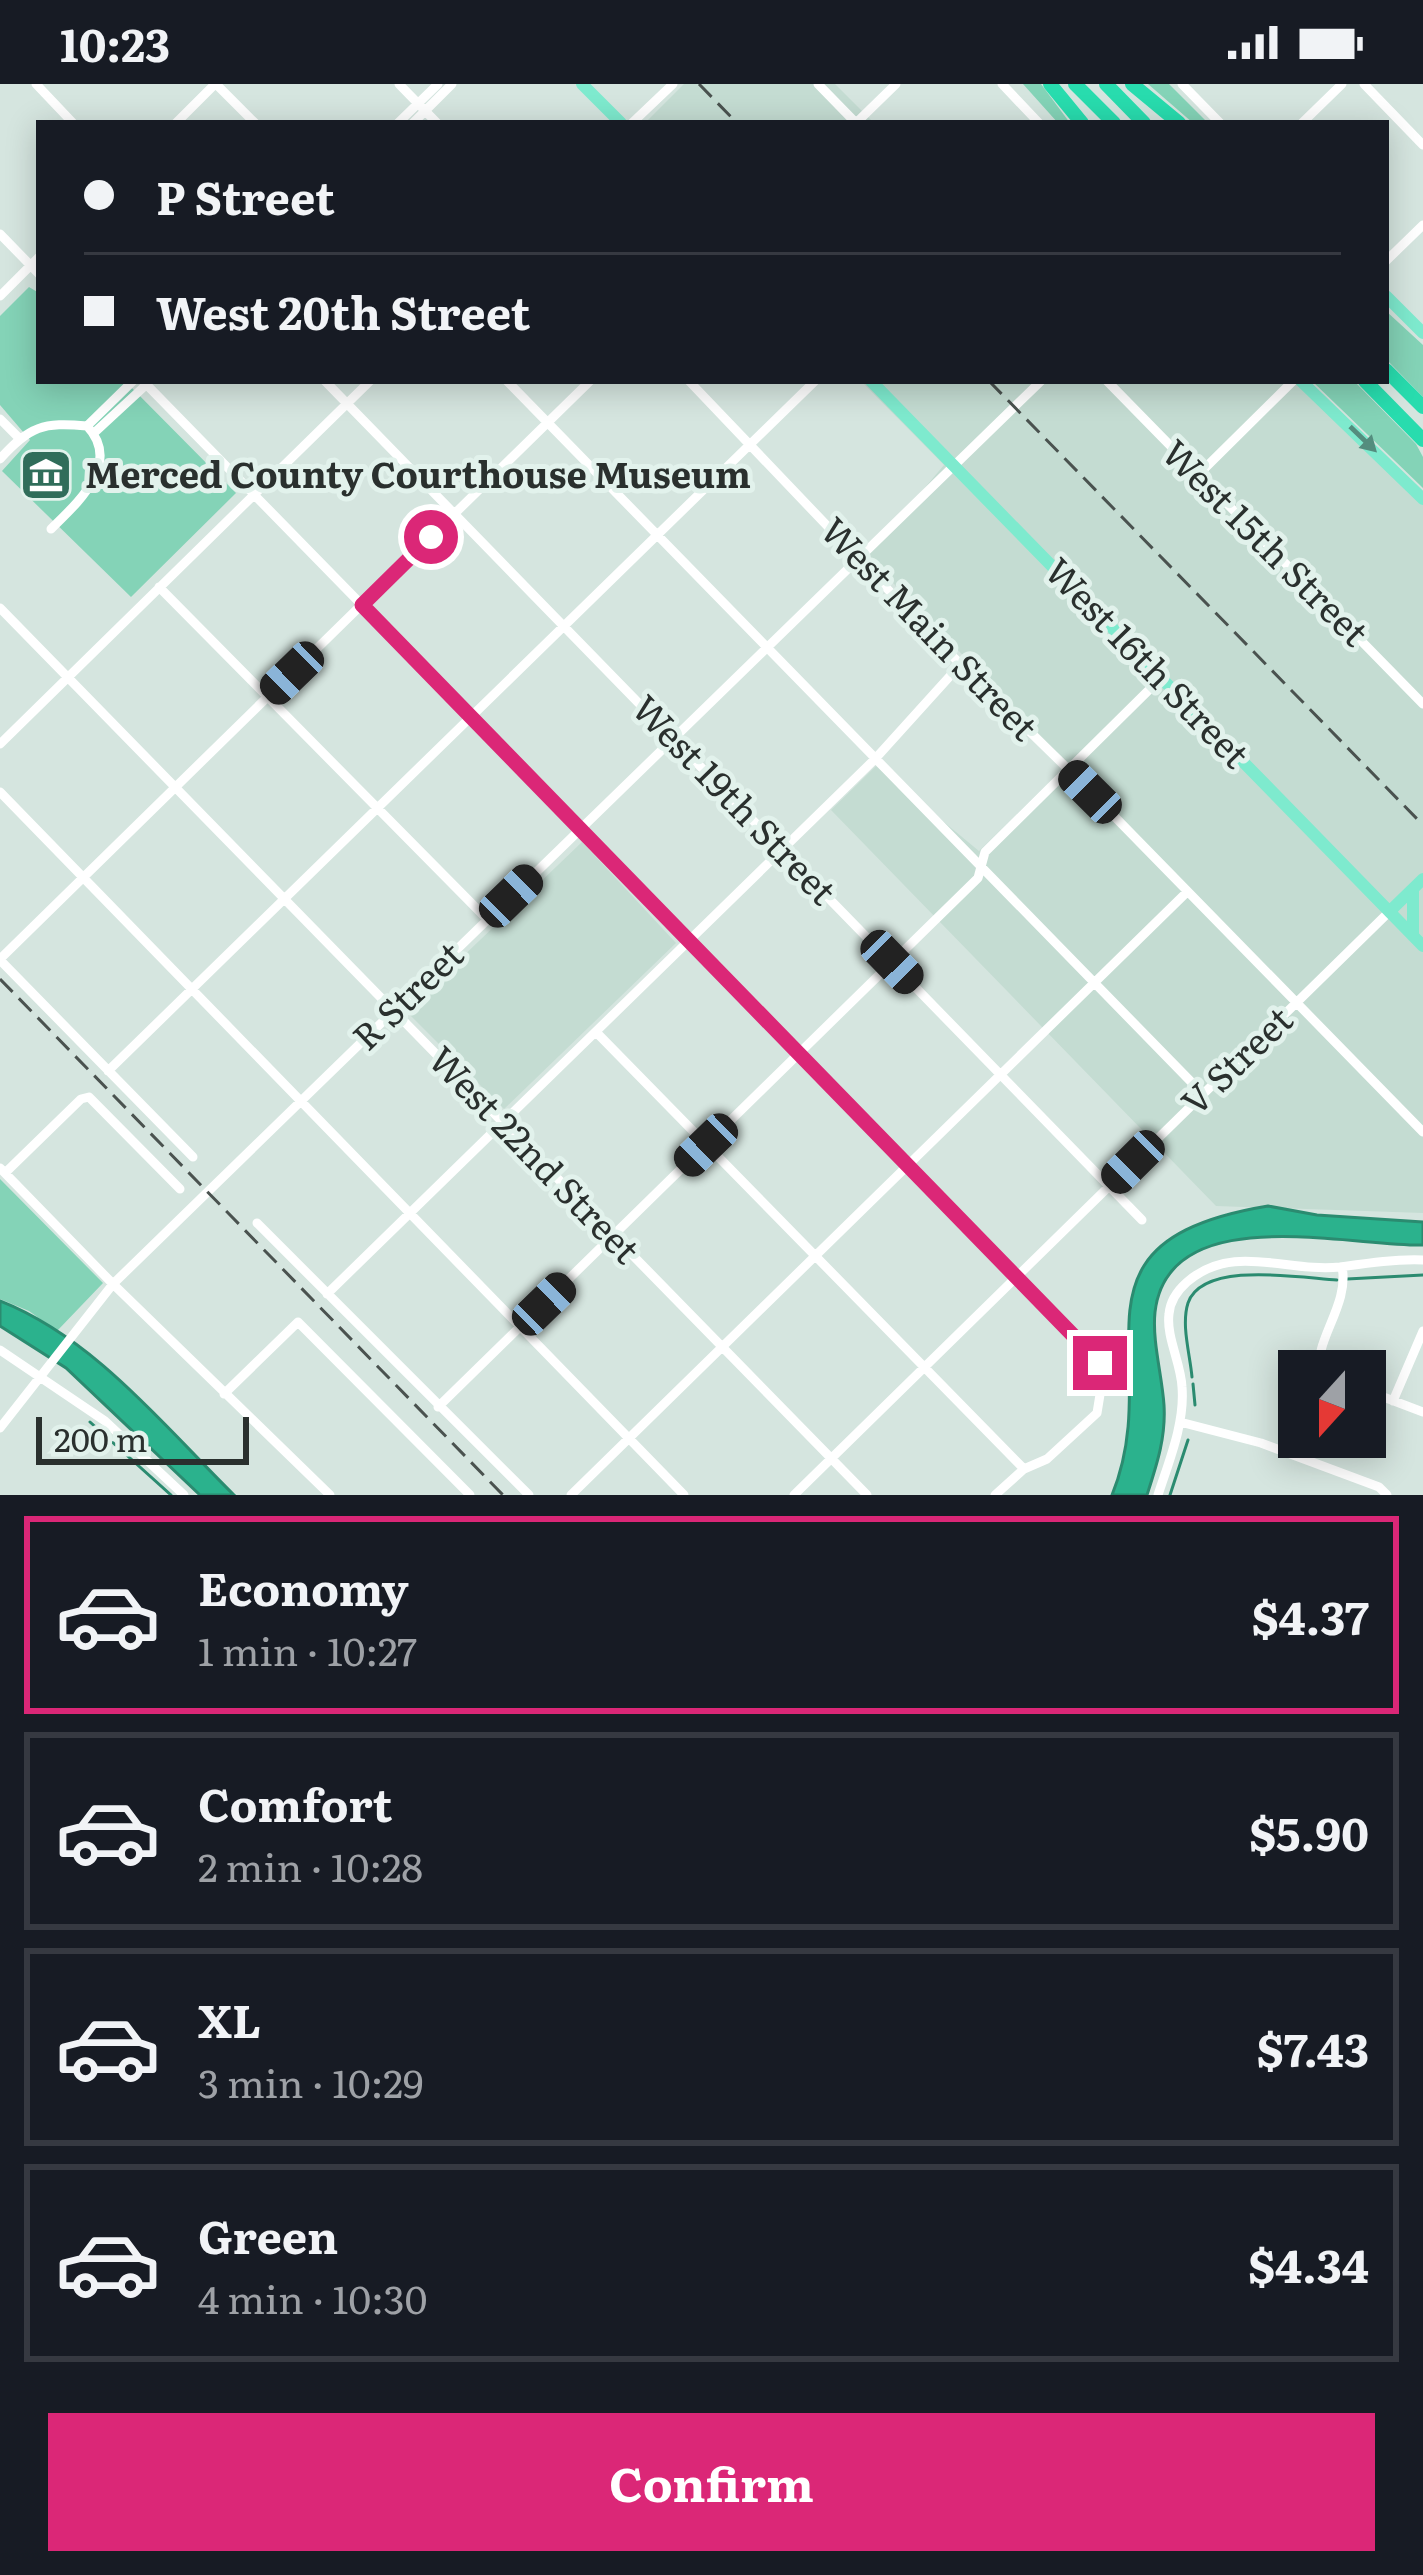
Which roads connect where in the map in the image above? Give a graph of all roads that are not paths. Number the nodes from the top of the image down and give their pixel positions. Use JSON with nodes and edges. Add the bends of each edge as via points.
{"nodes":[{"id":1,"x":36,"y":84,"type":"edge"},
{"id":2,"x":216,"y":84,"type":"edge"},
{"id":3,"x":399,"y":84,"type":"edge"},
{"id":4,"x":438,"y":84,"type":"edge"},
{"id":5,"x":452,"y":84,"type":"edge"},
{"id":6,"x":583,"y":84,"type":"edge"},
{"id":7,"x":673,"y":84,"type":"edge"},
{"id":8,"x":818,"y":84,"type":"edge"},
{"id":9,"x":896,"y":84,"type":"edge"},
{"id":10,"x":1002,"y":84,"type":"edge"},
{"id":11,"x":1050,"y":84,"type":"edge"},
{"id":12,"x":1075,"y":84,"type":"edge"},
{"id":13,"x":1106,"y":84,"type":"edge"},
{"id":14,"x":1132,"y":84,"type":"edge"},
{"id":15,"x":1182,"y":84,"type":"edge"},
{"id":16,"x":1342,"y":84,"type":"edge"},
{"id":17,"x":1364,"y":84,"type":"edge"},
{"id":18,"x":422,"y":107,"type":"junction"},
{"id":19,"x":70,"y":120,"type":"edge"},
{"id":20,"x":179,"y":120,"type":"edge"},
{"id":21,"x":252,"y":120,"type":"edge"},
{"id":22,"x":402,"y":120,"type":"edge"},
{"id":23,"x":415,"y":120,"type":"edge"},
{"id":24,"x":434,"y":120,"type":"edge"},
{"id":25,"x":618,"y":120,"type":"edge"},
{"id":26,"x":635,"y":120,"type":"edge"},
{"id":27,"x":853,"y":120,"type":"edge"},
{"id":28,"x":859,"y":120,"type":"edge"},
{"id":29,"x":1036,"y":120,"type":"edge"},
{"id":30,"x":1080,"y":120,"type":"edge"},
{"id":31,"x":1111,"y":120,"type":"edge"},
{"id":32,"x":1141,"y":120,"type":"edge"},
{"id":33,"x":1175,"y":120,"type":"edge"},
{"id":34,"x":1217,"y":120,"type":"edge"},
{"id":35,"x":1305,"y":120,"type":"edge"},
{"id":36,"x":1423,"y":145,"type":"edge"},
{"id":37,"x":1423,"y":225,"type":"edge"},
{"id":38,"x":0,"y":234,"type":"edge"},
{"id":39,"x":1389,"y":258,"type":"edge"},
{"id":40,"x":36,"y":266,"type":"edge"},
{"id":41,"x":0,"y":296,"type":"edge"},
{"id":42,"x":1389,"y":299,"type":"edge"},
{"id":43,"x":1423,"y":334,"type":"edge"},
{"id":44,"x":1389,"y":373,"type":"edge"},
{"id":45,"x":130,"y":384,"type":"edge"},
{"id":46,"x":144,"y":384,"type":"edge"},
{"id":47,"x":148,"y":384,"type":"edge"},
{"id":48,"x":328,"y":384,"type":"edge"},
{"id":49,"x":367,"y":384,"type":"edge"},
{"id":50,"x":510,"y":384,"type":"edge"},
{"id":51,"x":587,"y":384,"type":"edge"},
{"id":52,"x":691,"y":384,"type":"edge"},
{"id":53,"x":811,"y":384,"type":"edge"},
{"id":54,"x":874,"y":384,"type":"edge"},
{"id":55,"x":1038,"y":384,"type":"edge"},
{"id":56,"x":1110,"y":384,"type":"edge"},
{"id":57,"x":1293,"y":384,"type":"edge"},
{"id":58,"x":1299,"y":384,"type":"edge"},
{"id":59,"x":1369,"y":384,"type":"edge"},
{"id":60,"x":347,"y":404,"type":"junction"},
{"id":61,"x":1423,"y":407,"type":"edge"},
{"id":62,"x":0,"y":419,"type":"edge"},
{"id":63,"x":548,"y":423,"type":"junction"},
{"id":64,"x":90,"y":430,"type":"junction"},
{"id":65,"x":19,"y":438,"type":"junction"},
{"id":66,"x":1423,"y":440,"type":"edge"},
{"id":67,"x":750,"y":443,"type":"junction"},
{"id":68,"x":0,"y":458,"type":"edge"},
{"id":69,"x":954,"y":465,"type":"junction"},
{"id":70,"x":1197,"y":476,"type":"junction"},
{"id":71,"x":254,"y":494,"type":"junction"},
{"id":72,"x":1423,"y":499,"type":"edge"},
{"id":73,"x":454,"y":514,"type":"junction"},
{"id":74,"x":51,"y":529,"type":"dead end"},
{"id":75,"x":657,"y":535,"type":"junction"},
{"id":76,"x":860,"y":556,"type":"junction"},
{"id":77,"x":159,"y":587,"type":"junction"},
{"id":78,"x":362,"y":605,"type":"junction"},
{"id":79,"x":0,"y":608,"type":"edge"},
{"id":80,"x":563,"y":626,"type":"junction"},
{"id":81,"x":766,"y":646,"type":"junction"},
{"id":82,"x":960,"y":665,"type":"junction"},
{"id":83,"x":68,"y":677,"type":"junction"},
{"id":84,"x":1161,"y":678,"type":"junction"},
{"id":85,"x":268,"y":696,"type":"junction"},
{"id":86,"x":1423,"y":704,"type":"edge"},
{"id":87,"x":471,"y":716,"type":"junction"},
{"id":88,"x":672,"y":738,"type":"junction"},
{"id":89,"x":0,"y":744,"type":"edge"},
{"id":90,"x":875,"y":759,"type":"junction"},
{"id":91,"x":1069,"y":770,"type":"junction"},
{"id":92,"x":174,"y":787,"type":"junction"},
{"id":93,"x":0,"y":792,"type":"edge"},
{"id":94,"x":378,"y":808,"type":"junction"},
{"id":95,"x":580,"y":829,"type":"junction"},
{"id":96,"x":782,"y":850,"type":"junction"},
{"id":97,"x":980,"y":866,"type":"junction"},
{"id":98,"x":82,"y":877,"type":"junction"},
{"id":99,"x":1418,"y":884,"type":"edge"},
{"id":100,"x":1187,"y":892,"type":"junction"},
{"id":101,"x":284,"y":899,"type":"junction"},
{"id":102,"x":1390,"y":911,"type":"junction"},
{"id":103,"x":488,"y":919,"type":"junction"},
{"id":104,"x":690,"y":940,"type":"junction"},
{"id":105,"x":1418,"y":941,"type":"edge"},
{"id":106,"x":0,"y":959,"type":"edge"},
{"id":107,"x":892,"y":962,"type":"junction"},
{"id":108,"x":1094,"y":983,"type":"junction"},
{"id":109,"x":192,"y":989,"type":"junction"},
{"id":110,"x":1297,"y":1003,"type":"junction"},
{"id":111,"x":393,"y":1011,"type":"junction"},
{"id":112,"x":596,"y":1032,"type":"junction"},
{"id":113,"x":799,"y":1053,"type":"junction"},
{"id":114,"x":108,"y":1071,"type":"junction"},
{"id":115,"x":1000,"y":1075,"type":"junction"},
{"id":116,"x":1203,"y":1094,"type":"junction"},
{"id":117,"x":301,"y":1101,"type":"junction"},
{"id":118,"x":503,"y":1123,"type":"junction"},
{"id":119,"x":1423,"y":1132,"type":"edge"},
{"id":120,"x":706,"y":1145,"type":"junction"},
{"id":121,"x":193,"y":1157,"type":"dead end"},
{"id":122,"x":908,"y":1165,"type":"junction"},
{"id":123,"x":3,"y":1170,"type":"edge"},
{"id":124,"x":1109,"y":1186,"type":"junction"},
{"id":125,"x":180,"y":1189,"type":"dead end"},
{"id":126,"x":410,"y":1213,"type":"junction"},
{"id":127,"x":1142,"y":1220,"type":"dead end"},
{"id":128,"x":257,"y":1223,"type":"dead end"},
{"id":129,"x":613,"y":1236,"type":"junction"},
{"id":130,"x":815,"y":1256,"type":"junction"},
{"id":131,"x":1423,"y":1260,"type":"edge"},
{"id":132,"x":1017,"y":1276,"type":"junction"},
{"id":133,"x":1344,"y":1276,"type":"junction"},
{"id":134,"x":113,"y":1284,"type":"junction"},
{"id":135,"x":327,"y":1294,"type":"junction"},
{"id":136,"x":520,"y":1327,"type":"junction"},
{"id":137,"x":1423,"y":1331,"type":"edge"},
{"id":138,"x":722,"y":1347,"type":"junction"},
{"id":139,"x":0,"y":1350,"type":"edge"},
{"id":140,"x":1325,"y":1350,"type":"edge"},
{"id":141,"x":924,"y":1367,"type":"junction"},
{"id":142,"x":42,"y":1373,"type":"junction"},
{"id":143,"x":224,"y":1394,"type":"junction"},
{"id":144,"x":1386,"y":1398,"type":"edge"},
{"id":145,"x":1394,"y":1401,"type":"junction"},
{"id":146,"x":438,"y":1407,"type":"junction"},
{"id":147,"x":1423,"y":1412,"type":"edge"},
{"id":148,"x":1180,"y":1422,"type":"junction"},
{"id":149,"x":0,"y":1428,"type":"edge"},
{"id":150,"x":628,"y":1438,"type":"junction"},
{"id":151,"x":831,"y":1458,"type":"junction"},
{"id":152,"x":1024,"y":1469,"type":"junction"},
{"id":153,"x":574,"y":1494,"type":"edge"},
{"id":154,"x":184,"y":1495,"type":"edge"},
{"id":155,"x":330,"y":1495,"type":"edge"},
{"id":156,"x":470,"y":1495,"type":"edge"},
{"id":157,"x":529,"y":1495,"type":"edge"},
{"id":158,"x":560,"y":1495,"type":"edge"},
{"id":159,"x":684,"y":1495,"type":"edge"},
{"id":160,"x":794,"y":1495,"type":"edge"},
{"id":161,"x":867,"y":1495,"type":"edge"},
{"id":162,"x":995,"y":1495,"type":"edge"},
{"id":163,"x":1158,"y":1495,"type":"edge"},
{"id":164,"x":1387,"y":1495,"type":"edge"}],
"edges":[{"from":1,"to":19,"type":"street"},
{"from":2,"to":20,"type":"street"},
{"from":2,"to":21,"type":"street"},
{"from":3,"to":18,"type":"street"},
{"from":4,"to":18,"type":"street"},
{"from":5,"to":18,"type":"street"},
{"from":6,"to":25,"type":"main road"},
{"from":7,"to":26,"type":"street"},
{"from":8,"to":27,"type":"street"},
{"from":9,"to":28,"type":"street"},
{"from":10,"to":29,"type":"street"},
{"from":11,"to":30,"type":"highway"},
{"from":12,"to":31,"type":"highway"},
{"from":13,"to":32,"type":"highway"},
{"from":14,"to":33,"type":"highway"},
{"from":15,"to":34,"type":"street"},
{"from":16,"to":35,"type":"street"},
{"from":17,"to":36,"type":"street"},
{"from":18,"to":22,"type":"street"},
{"from":18,"to":23,"type":"street"},
{"from":18,"to":24,"type":"street"},
{"from":37,"to":39,"type":"street"},
{"from":38,"to":40,"type":"street"},
{"from":40,"to":41,"type":"street"},
{"from":42,"to":43,"type":"main road"},
{"from":44,"to":61,"type":"highway"},
{"from":45,"to":64,"type":"street"},
{"from":46,"to":64,"type":"street"},
{"from":47,"to":71,"type":"street"},
{"from":48,"to":60,"type":"street","name":"West 19th Street"},
{"from":49,"to":60,"type":"street"},
{"from":50,"to":63,"type":"street"},
{"from":51,"to":63,"type":"street"},
{"from":52,"to":67,"type":"street","name":"West Main Street"},
{"from":53,"to":67,"type":"street"},
{"from":54,"to":69,"type":"main road","name":"West 16th Street"},
{"from":55,"to":69,"type":"street","name":"R Street"},
{"from":56,"to":70,"type":"street","name":"West 15th Street"},
{"from":57,"to":70,"type":"street"},
{"from":58,"to":72,"type":"main road","one_way":true},
{"from":59,"to":66,"type":"highway"},
{"from":60,"to":71,"type":"street"},
{"from":60,"to":73,"type":"street","name":"West 19th Street"},
{"from":62,"to":65,"type":"street"},
{"from":63,"to":73,"type":"street"},
{"from":63,"to":75,"type":"street"},
{"from":64,"to":65,"type":"street","via":[[42,426]]},
{"from":64,"to":74,"type":"street","via":[[99,462],[94,485]]},
{"from":65,"to":68,"type":"street"},
{"from":67,"to":75,"type":"street"},
{"from":67,"to":76,"type":"street","name":"West Main Street"},
{"from":69,"to":76,"type":"street","name":"R Street"},
{"from":69,"to":84,"type":"main road","name":"West 16th Street"},
{"from":70,"to":86,"type":"street","name":"West 15th Street"},
{"from":71,"to":77,"type":"street"},
{"from":71,"to":78,"type":"street"},
{"from":73,"to":78,"type":"street"},
{"from":73,"to":80,"type":"street","name":"West 19th Street"},
{"from":75,"to":80,"type":"street"},
{"from":75,"to":81,"type":"street"},
{"from":76,"to":81,"type":"street","name":"R Street"},
{"from":76,"to":82,"type":"street","name":"West Main Street"},
{"from":77,"to":83,"type":"street"},
{"from":77,"to":85,"type":"street"},
{"from":78,"to":85,"type":"street"},
{"from":78,"to":87,"type":"street"},
{"from":79,"to":83,"type":"street","name":"West 22nd Street"},
{"from":80,"to":87,"type":"street"},
{"from":80,"to":88,"type":"street","name":"West 19th Street"},
{"from":81,"to":88,"type":"street","name":"R Street"},
{"from":81,"to":90,"type":"street"},
{"from":82,"to":90,"type":"street"},
{"from":82,"to":91,"type":"street","name":"West Main Street"},
{"from":83,"to":89,"type":"street"},
{"from":83,"to":92,"type":"street","name":"West 22nd Street"},
{"from":84,"to":91,"type":"street"},
{"from":84,"to":102,"type":"main road","name":"West 16th Street"},
{"from":85,"to":92,"type":"street"},
{"from":85,"to":94,"type":"street"},
{"from":87,"to":94,"type":"street"},
{"from":87,"to":95,"type":"street"},
{"from":88,"to":95,"type":"street","name":"R Street"},
{"from":88,"to":96,"type":"street","name":"West 19th Street"},
{"from":90,"to":96,"type":"street"},
{"from":90,"to":97,"type":"street"},
{"from":91,"to":97,"type":"street"},
{"from":91,"to":100,"type":"street","name":"West Main Street"},
{"from":92,"to":98,"type":"street"},
{"from":92,"to":101,"type":"street","name":"West 22nd Street"},
{"from":93,"to":98,"type":"street"},
{"from":94,"to":101,"type":"street"},
{"from":94,"to":103,"type":"street"},
{"from":95,"to":103,"type":"street","name":"R Street"},
{"from":95,"to":104,"type":"street"},
{"from":96,"to":104,"type":"street"},
{"from":96,"to":107,"type":"street","name":"West 19th Street"},
{"from":97,"to":107,"type":"street","via":[[978,878]]},
{"from":97,"to":108,"type":"street"},
{"from":98,"to":106,"type":"street"},
{"from":98,"to":109,"type":"street"},
{"from":99,"to":102,"type":"main road","name":"V Street"},
{"from":99,"to":105,"type":"main road"},
{"from":100,"to":108,"type":"street"},
{"from":100,"to":110,"type":"street","name":"West Main Street"},
{"from":101,"to":109,"type":"street"},
{"from":101,"to":111,"type":"street","name":"West 22nd Street"},
{"from":102,"to":105,"type":"main road","name":"West 16th Street"},
{"from":102,"to":110,"type":"street","name":"V Street"},
{"from":103,"to":111,"type":"street","name":"R Street"},
{"from":104,"to":112,"type":"street"},
{"from":104,"to":113,"type":"street"},
{"from":106,"to":114,"type":"street"},
{"from":107,"to":113,"type":"street"},
{"from":107,"to":115,"type":"street","name":"West 19th Street"},
{"from":108,"to":115,"type":"street"},
{"from":108,"to":116,"type":"street"},
{"from":109,"to":114,"type":"street"},
{"from":109,"to":117,"type":"street"},
{"from":110,"to":116,"type":"street","name":"V Street"},
{"from":110,"to":119,"type":"street","name":"West Main Street"},
{"from":111,"to":117,"type":"street","name":"R Street"},
{"from":111,"to":118,"type":"street","name":"West 22nd Street"},
{"from":112,"to":118,"type":"street"},
{"from":112,"to":120,"type":"street"},
{"from":113,"to":120,"type":"street"},
{"from":113,"to":122,"type":"street"},
{"from":114,"to":121,"type":"street"},
{"from":115,"to":122,"type":"street"},
{"from":115,"to":124,"type":"street","name":"West 19th Street"},
{"from":116,"to":124,"type":"street","name":"V Street"},
{"from":117,"to":126,"type":"street"},
{"from":117,"to":134,"type":"street","name":"R Street"},
{"from":118,"to":126,"type":"street"},
{"from":118,"to":129,"type":"street","name":"West 22nd Street"},
{"from":120,"to":129,"type":"street"},
{"from":120,"to":130,"type":"street"},
{"from":122,"to":130,"type":"street"},
{"from":122,"to":132,"type":"street"},
{"from":123,"to":125,"type":"street","via":[[88,1097]]},
{"from":123,"to":134,"type":"street"},
{"from":124,"to":127,"type":"street","name":"West 19th Street"},
{"from":124,"to":132,"type":"street","name":"V Street"},
{"from":126,"to":135,"type":"street"},
{"from":126,"to":136,"type":"street"},
{"from":128,"to":135,"type":"street"},
{"from":129,"to":136,"type":"street"},
{"from":129,"to":138,"type":"street","name":"West 22nd Street"},
{"from":130,"to":138,"type":"street"},
{"from":130,"to":141,"type":"street"},
{"from":131,"to":133,"type":"street","via":[[1373,1260]]},
{"from":132,"to":141,"type":"street","name":"V Street"},
{"from":132,"to":152,"type":"street","via":[[1104,1370],[1101,1405],[1047,1460]]},
{"from":133,"to":140,"type":"street"},
{"from":133,"to":148,"type":"street","via":[[1254,1259],[1207,1270],[1183,1286],[1168,1321],[1183,1385]]},
{"from":134,"to":142,"type":"street","name":"R Street"},
{"from":134,"to":143,"type":"street"},
{"from":135,"to":146,"type":"street"},
{"from":136,"to":146,"type":"street"},
{"from":136,"to":150,"type":"street"},
{"from":137,"to":145,"type":"street"},
{"from":138,"to":150,"type":"street"},
{"from":138,"to":151,"type":"street","name":"West 22nd Street"},
{"from":139,"to":142,"type":"street"},
{"from":141,"to":151,"type":"street","name":"V Street"},
{"from":141,"to":152,"type":"street"},
{"from":142,"to":149,"type":"street","name":"R Street"},
{"from":142,"to":154,"type":"street"},
{"from":143,"to":155,"type":"street"},
{"from":143,"to":156,"type":"street","via":[[298,1322]]},
{"from":144,"to":145,"type":"street"},
{"from":145,"to":147,"type":"street"},
{"from":146,"to":157,"type":"street"},
{"from":148,"to":163,"type":"street"},
{"from":148,"to":164,"type":"street","via":[[1261,1443]]},
{"from":150,"to":153,"type":"street"},
{"from":150,"to":159,"type":"street"},
{"from":151,"to":160,"type":"street","name":"V Street"},
{"from":151,"to":161,"type":"street","name":"West 22nd Street"},
{"from":152,"to":162,"type":"street"},
{"from":153,"to":158,"type":"street"}]}
